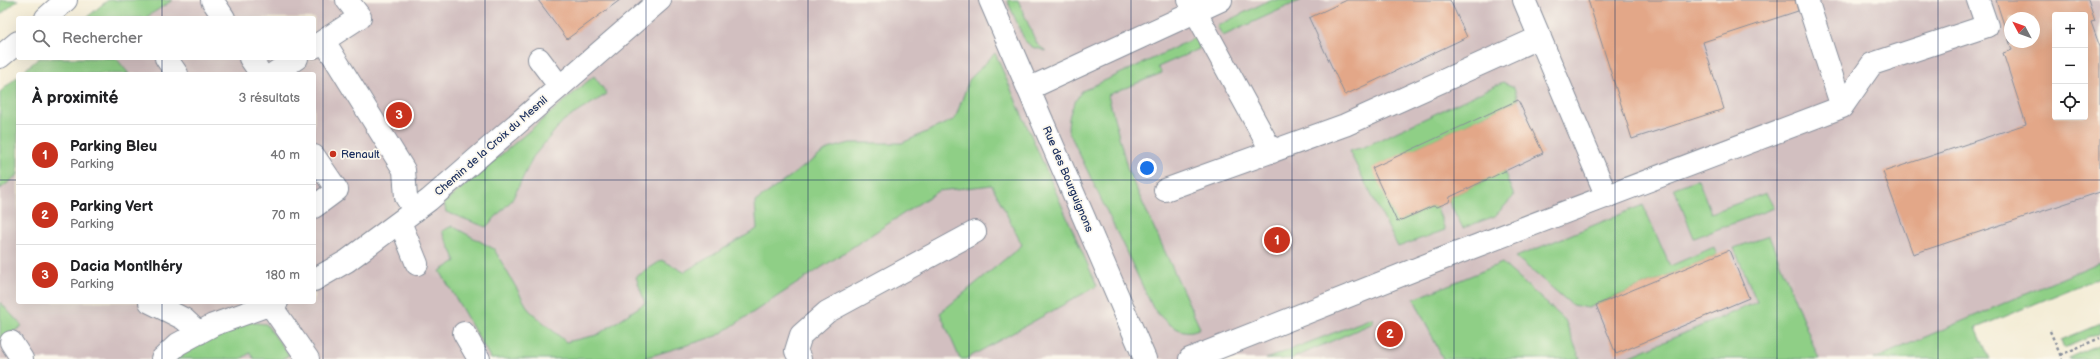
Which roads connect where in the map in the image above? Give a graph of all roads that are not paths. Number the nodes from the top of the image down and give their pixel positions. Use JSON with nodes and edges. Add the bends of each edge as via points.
{"nodes":[{"id":1,"x":66,"y":0,"type":"edge"},
{"id":2,"x":212,"y":0,"type":"edge"},
{"id":3,"x":347,"y":0,"type":"edge"},
{"id":4,"x":660,"y":0,"type":"edge"},
{"id":5,"x":990,"y":0,"type":"edge"},
{"id":6,"x":1221,"y":0,"type":"edge"},
{"id":7,"x":1524,"y":0,"type":"edge"},
{"id":8,"x":1806,"y":0,"type":"edge"},
{"id":9,"x":1978,"y":0,"type":"edge"},
{"id":10,"x":1192,"y":6,"type":"edge"},
{"id":11,"x":48,"y":16,"type":"edge"},
{"id":12,"x":223,"y":16,"type":"edge"},
{"id":13,"x":1540,"y":37,"type":"junction"},
{"id":14,"x":16,"y":44,"type":"edge"},
{"id":15,"x":319,"y":44,"type":"edge"},
{"id":16,"x":0,"y":58,"type":"edge"},
{"id":17,"x":539,"y":59,"type":"dead end"},
{"id":18,"x":167,"y":60,"type":"edge"},
{"id":19,"x":251,"y":60,"type":"edge"},
{"id":20,"x":294,"y":60,"type":"edge"},
{"id":21,"x":176,"y":72,"type":"edge"},
{"id":22,"x":259,"y":72,"type":"edge"},
{"id":23,"x":276,"y":72,"type":"edge"},
{"id":24,"x":560,"y":87,"type":"junction"},
{"id":25,"x":1028,"y":88,"type":"junction"},
{"id":26,"x":1842,"y":108,"type":"junction"},
{"id":27,"x":1272,"y":152,"type":"junction"},
{"id":28,"x":316,"y":159,"type":"edge"},
{"id":29,"x":1165,"y":190,"type":"dead end"},
{"id":30,"x":1607,"y":197,"type":"junction"},
{"id":31,"x":316,"y":206,"type":"edge"},
{"id":32,"x":408,"y":216,"type":"junction"},
{"id":33,"x":975,"y":232,"type":"dead end"},
{"id":34,"x":418,"y":264,"type":"dead end"},
{"id":35,"x":316,"y":279,"type":"edge"},
{"id":36,"x":154,"y":304,"type":"edge"},
{"id":37,"x":274,"y":304,"type":"edge"},
{"id":38,"x":199,"y":333,"type":"junction"},
{"id":39,"x":464,"y":333,"type":"dead end"},
{"id":40,"x":162,"y":359,"type":"edge"},
{"id":41,"x":308,"y":359,"type":"edge"},
{"id":42,"x":479,"y":359,"type":"edge"},
{"id":43,"x":800,"y":359,"type":"edge"},
{"id":44,"x":1144,"y":359,"type":"edge"},
{"id":45,"x":1190,"y":359,"type":"edge"}],
"edges":[{"from":1,"to":11,"type":"street"},
{"from":2,"to":12,"type":"street"},
{"from":3,"to":15,"type":"street","via":[[360,17]]},
{"from":4,"to":24,"type":"street","name":"Chemin de la Croix du Mesnil"},
{"from":5,"to":25,"type":"street","name":"Rue des Bourguignons"},
{"from":6,"to":10,"type":"street"},
{"from":7,"to":13,"type":"street"},
{"from":8,"to":26,"type":"street"},
{"from":9,"to":26,"type":"street","via":[[1986,26],[1872,64]]},
{"from":10,"to":25,"type":"street"},
{"from":10,"to":27,"type":"street"},
{"from":13,"to":27,"type":"street","via":[[1345,125]]},
{"from":13,"to":30,"type":"street"},
{"from":14,"to":16,"type":"street"},
{"from":15,"to":32,"type":"street","via":[[404,170]]},
{"from":17,"to":24,"type":"street"},
{"from":18,"to":21,"type":"street"},
{"from":19,"to":22,"type":"street"},
{"from":20,"to":23,"type":"street"},
{"from":24,"to":32,"type":"street","name":"Chemin de la Croix du Mesnil"},
{"from":25,"to":44,"type":"street","name":"Rue des Bourguignons"},
{"from":26,"to":30,"type":"street"},
{"from":27,"to":29,"type":"street"},
{"from":28,"to":31,"type":"street","via":[[337,190]]},
{"from":30,"to":45,"type":"street"},
{"from":32,"to":34,"type":"street"},
{"from":32,"to":35,"type":"street","name":"Chemin de la Croix du Mesnil","via":[[347,261]]},
{"from":33,"to":43,"type":"street","via":[[827,312],[801,335],[796,351]]},
{"from":36,"to":38,"type":"street","via":[[184,319]]},
{"from":37,"to":38,"type":"street","via":[[213,325]]},
{"from":37,"to":41,"type":"street"},
{"from":38,"to":40,"type":"street","via":[[178,344]]},
{"from":39,"to":42,"type":"street"}]}
